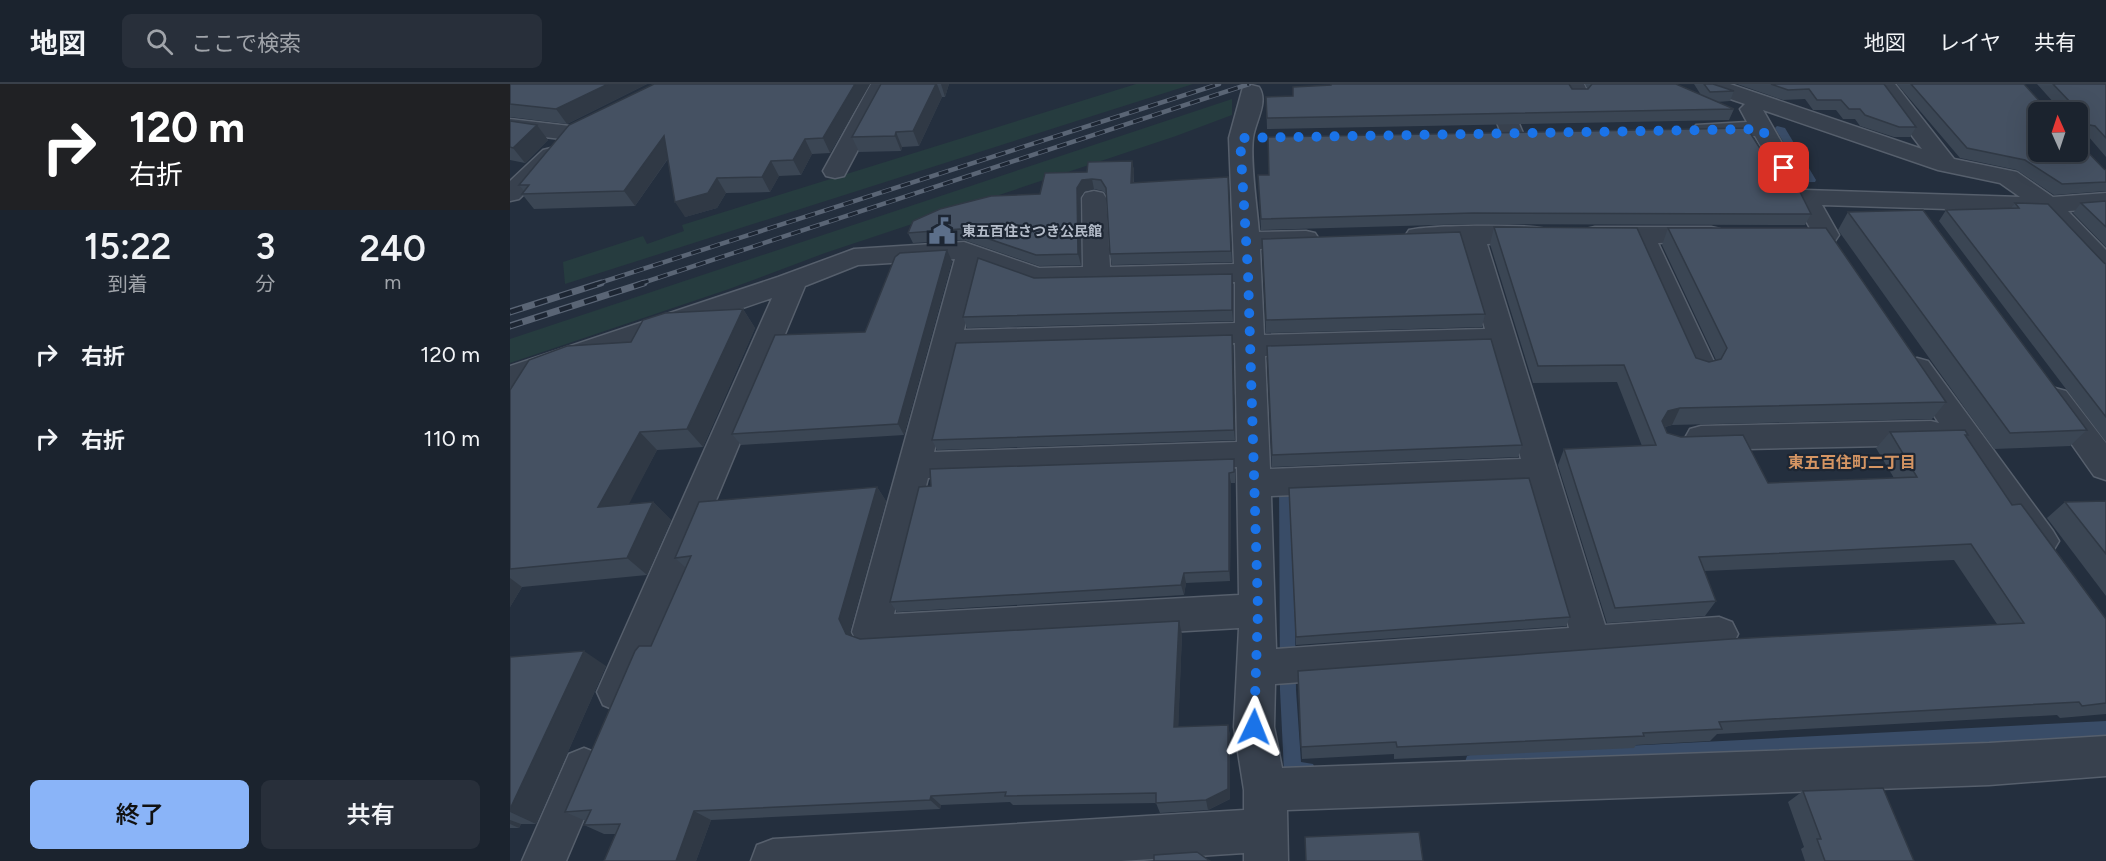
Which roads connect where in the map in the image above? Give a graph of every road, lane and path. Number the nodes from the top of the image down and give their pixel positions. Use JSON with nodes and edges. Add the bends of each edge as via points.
{"nodes":[{"id":1,"x":882,"y":84,"type":"edge"},
{"id":2,"x":1709,"y":84,"type":"edge"},
{"id":3,"x":1884,"y":84,"type":"edge"},
{"id":4,"x":1742,"y":91,"type":"edge"},
{"id":5,"x":1251,"y":92,"type":"dead end"},
{"id":6,"x":1501,"y":105,"type":"edge"},
{"id":7,"x":510,"y":126,"type":"edge"},
{"id":8,"x":1762,"y":129,"type":"junction"},
{"id":9,"x":1678,"y":130,"type":"edge"},
{"id":10,"x":1535,"y":132,"type":"edge"},
{"id":11,"x":1488,"y":133,"type":"edge"},
{"id":12,"x":1511,"y":133,"type":"junction"},
{"id":13,"x":1946,"y":165,"type":"junction"},
{"id":14,"x":1784,"y":168,"type":"dead end"},
{"id":15,"x":835,"y":171,"type":"dead end"},
{"id":16,"x":510,"y":195,"type":"edge"},
{"id":17,"x":1094,"y":198,"type":"dead end"},
{"id":18,"x":1909,"y":200,"type":"junction"},
{"id":19,"x":2106,"y":201,"type":"edge"},
{"id":20,"x":2048,"y":205,"type":"junction"},
{"id":21,"x":1929,"y":229,"type":"edge"},
{"id":22,"x":1471,"y":234,"type":"junction"},
{"id":23,"x":1734,"y":235,"type":"edge"},
{"id":24,"x":1791,"y":235,"type":"edge"},
{"id":25,"x":1642,"y":236,"type":"junction"},
{"id":26,"x":1388,"y":237,"type":"edge"},
{"id":27,"x":1329,"y":238,"type":"edge"},
{"id":28,"x":970,"y":252,"type":"junction"},
{"id":29,"x":1247,"y":257,"type":"junction"},
{"id":30,"x":2106,"y":266,"type":"edge"},
{"id":31,"x":1096,"y":276,"type":"junction"},
{"id":32,"x":794,"y":280,"type":"junction"},
{"id":33,"x":1250,"y":339,"type":"junction"},
{"id":34,"x":1502,"y":339,"type":"junction"},
{"id":35,"x":947,"y":341,"type":"junction"},
{"id":36,"x":1900,"y":343,"type":"edge"},
{"id":37,"x":1701,"y":366,"type":"edge"},
{"id":38,"x":520,"y":382,"type":"edge"},
{"id":39,"x":2042,"y":382,"type":"edge"},
{"id":40,"x":1960,"y":432,"type":"junction"},
{"id":41,"x":1672,"y":439,"type":"edge"},
{"id":42,"x":915,"y":466,"type":"junction"},
{"id":43,"x":2106,"y":467,"type":"edge"},
{"id":44,"x":1254,"y":468,"type":"junction"},
{"id":45,"x":1541,"y":471,"type":"junction"},
{"id":46,"x":2057,"y":564,"type":"edge"},
{"id":47,"x":1258,"y":610,"type":"junction"},
{"id":48,"x":1719,"y":634,"type":"dead end"},
{"id":49,"x":1592,"y":644,"type":"junction"},
{"id":50,"x":1256,"y":668,"type":"junction"},
{"id":51,"x":2106,"y":756,"type":"edge"},
{"id":52,"x":1266,"y":827,"type":"edge"},
{"id":53,"x":544,"y":861,"type":"edge"},
{"id":54,"x":773,"y":861,"type":"edge"}],
"edges":[{"from":1,"to":15,"type":"street"},
{"from":2,"to":4,"type":"street"},
{"from":3,"to":13,"type":"street"},
{"from":4,"to":8,"type":"street"},
{"from":4,"to":13,"type":"street"},
{"from":5,"to":29,"type":"street"},
{"from":6,"to":12,"type":"street"},
{"from":7,"to":16,"type":"street","via":[[579,127]]},
{"from":8,"to":9,"type":"street"},
{"from":8,"to":14,"type":"street"},
{"from":10,"to":12,"type":"street"},
{"from":11,"to":12,"type":"street"},
{"from":13,"to":20,"type":"street","via":[[2008,177]]},
{"from":17,"to":31,"type":"street"},
{"from":18,"to":20,"type":"street"},
{"from":18,"to":21,"type":"street"},
{"from":18,"to":24,"type":"street","via":[[1805,197],[1832,245]]},
{"from":19,"to":20,"type":"street"},
{"from":20,"to":30,"type":"street"},
{"from":22,"to":25,"type":"street"},
{"from":22,"to":26,"type":"street"},
{"from":22,"to":34,"type":"street"},
{"from":23,"to":25,"type":"street"},
{"from":25,"to":37,"type":"street"},
{"from":27,"to":29,"type":"street"},
{"from":28,"to":31,"type":"street","via":[[1037,277]]},
{"from":28,"to":32,"type":"street","via":[[854,257]]},
{"from":28,"to":35,"type":"street"},
{"from":29,"to":31,"type":"street"},
{"from":29,"to":33,"type":"street"},
{"from":32,"to":38,"type":"street"},
{"from":32,"to":53,"type":"street"},
{"from":33,"to":34,"type":"street"},
{"from":33,"to":35,"type":"street"},
{"from":33,"to":44,"type":"street"},
{"from":34,"to":45,"type":"street"},
{"from":35,"to":42,"type":"street"},
{"from":36,"to":40,"type":"street"},
{"from":39,"to":43,"type":"street"},
{"from":40,"to":41,"type":"street"},
{"from":40,"to":46,"type":"street"},
{"from":42,"to":44,"type":"street"},
{"from":42,"to":47,"type":"street","via":[[871,632]]},
{"from":44,"to":45,"type":"street"},
{"from":44,"to":47,"type":"street"},
{"from":45,"to":49,"type":"street"},
{"from":47,"to":50,"type":"street"},
{"from":48,"to":49,"type":"street"},
{"from":49,"to":50,"type":"street"},
{"from":50,"to":52,"type":"street","via":[[1254,727]]},
{"from":51,"to":52,"type":"street"},
{"from":52,"to":54,"type":"street"}]}
